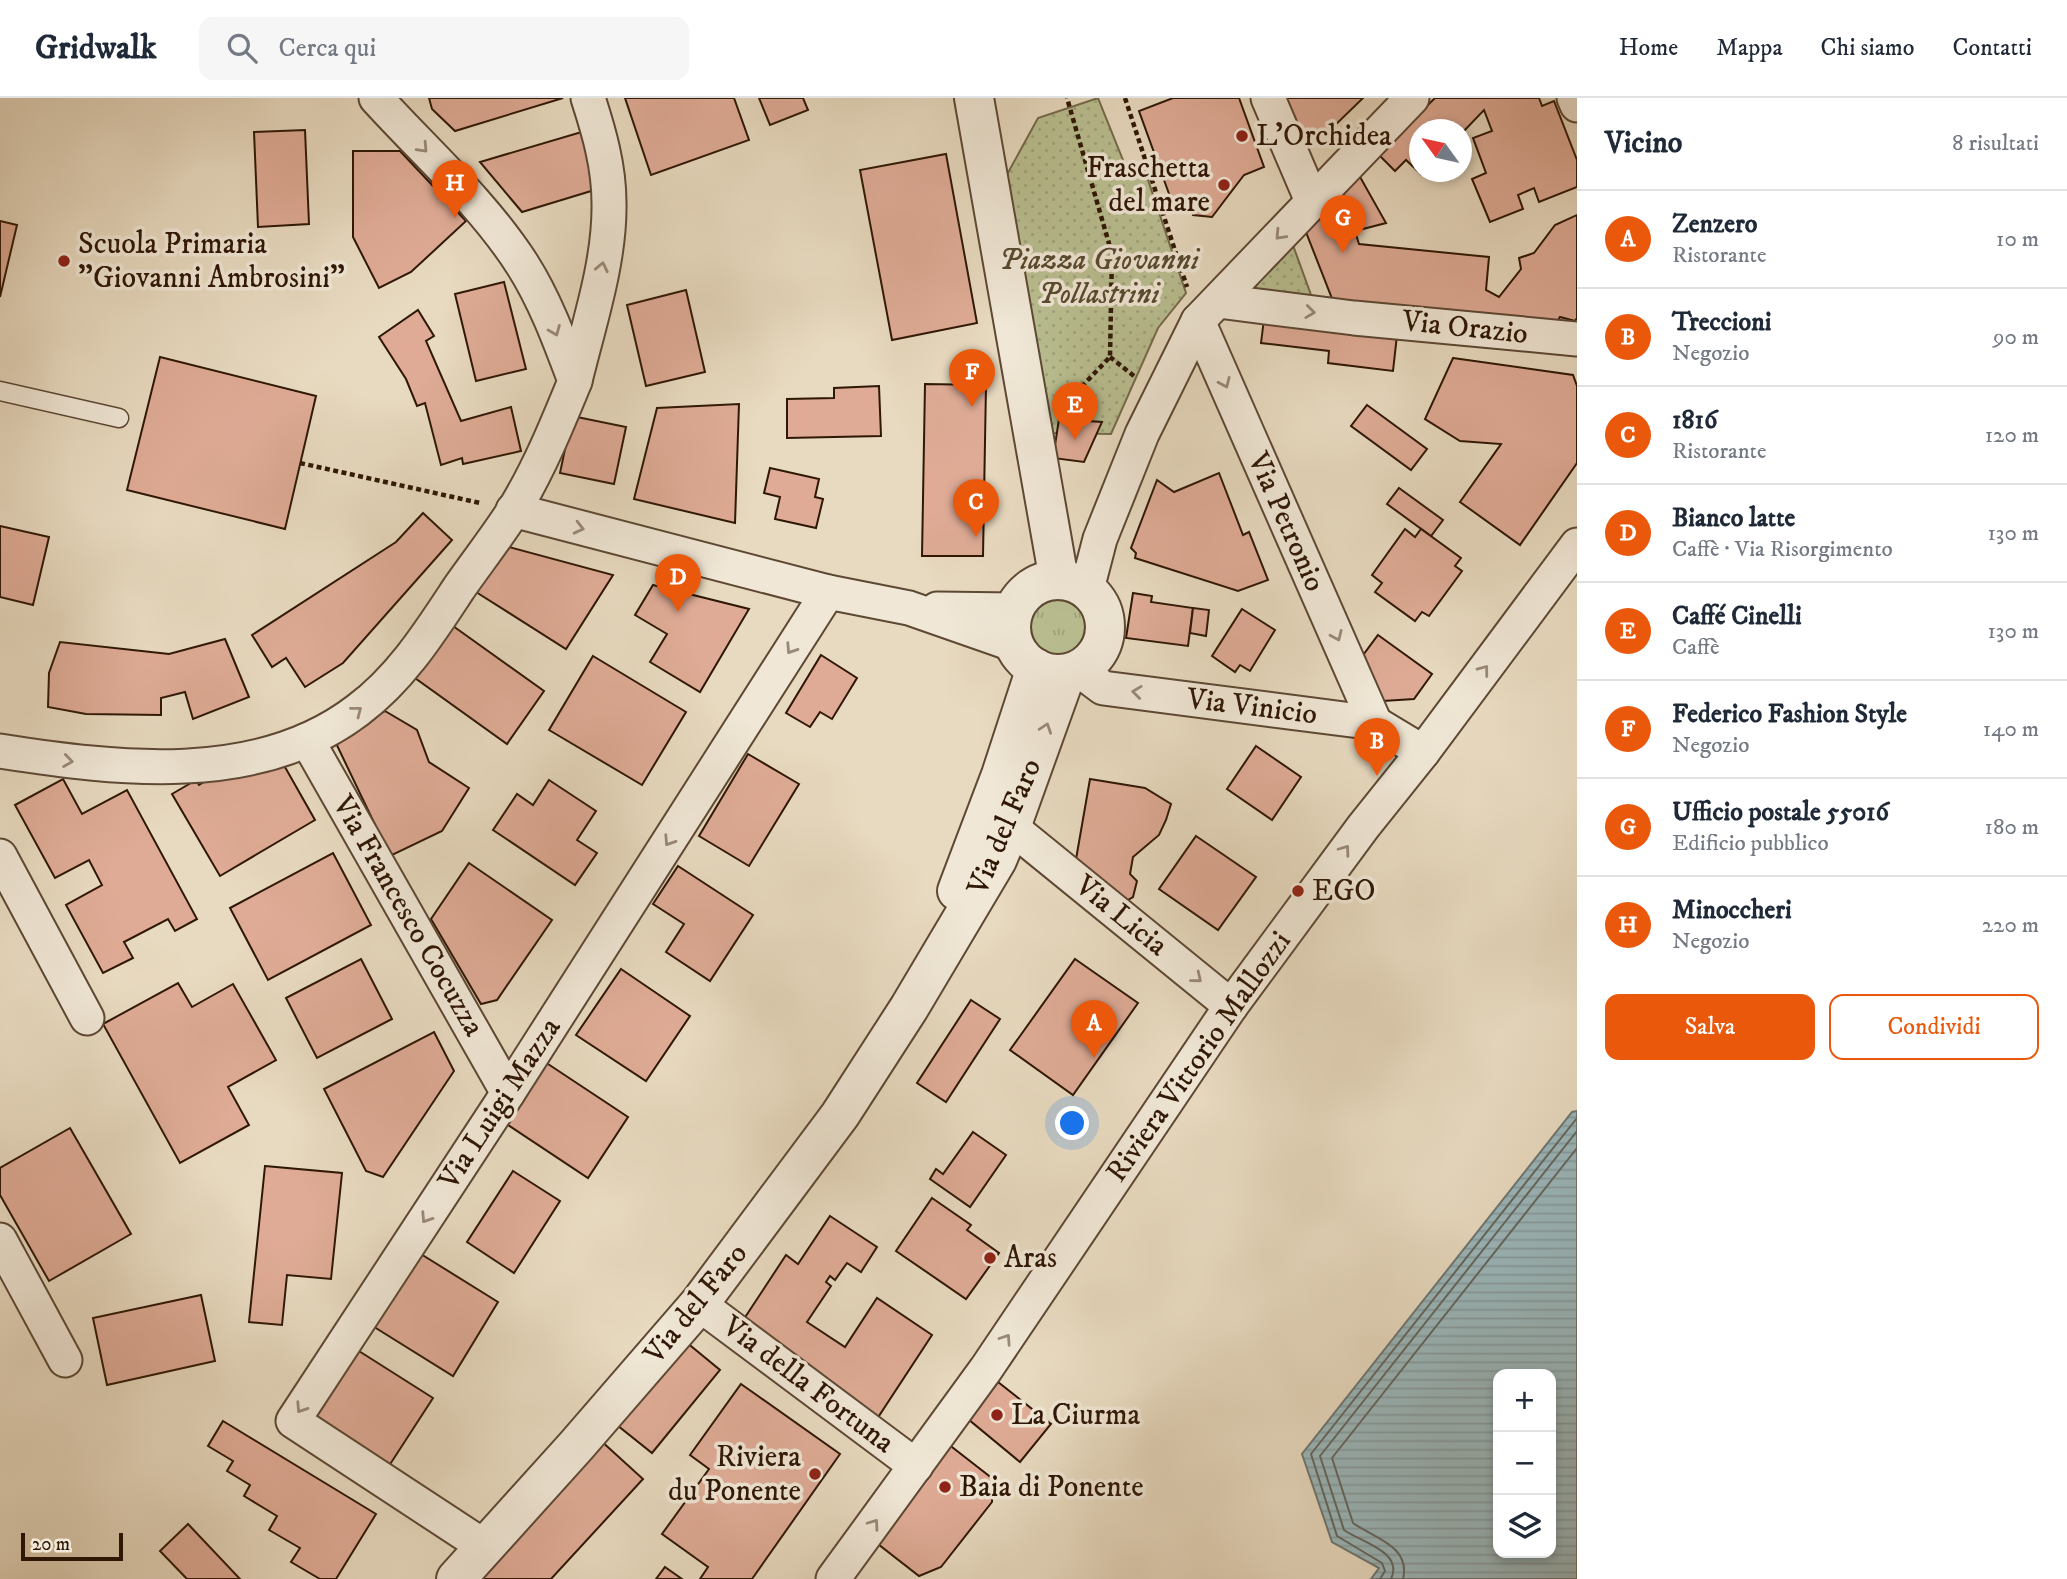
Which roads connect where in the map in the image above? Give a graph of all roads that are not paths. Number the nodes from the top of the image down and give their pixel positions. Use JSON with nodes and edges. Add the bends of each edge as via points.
{"nodes":[{"id":1,"x":376,"y":98,"type":"edge"},
{"id":2,"x":588,"y":98,"type":"edge"},
{"id":3,"x":974,"y":98,"type":"edge"},
{"id":4,"x":1268,"y":98,"type":"edge"},
{"id":5,"x":1412,"y":98,"type":"edge"},
{"id":6,"x":1574,"y":98,"type":"edge"},
{"id":7,"x":1577,"y":105,"type":"edge"},
{"id":8,"x":1312,"y":201,"type":"junction"},
{"id":9,"x":1208,"y":311,"type":"junction"},
{"id":10,"x":1577,"y":339,"type":"edge"},
{"id":11,"x":575,"y":381,"type":"junction"},
{"id":12,"x":0,"y":391,"type":"edge"},
{"id":13,"x":119,"y":418,"type":"dead end"},
{"id":14,"x":513,"y":510,"type":"junction"},
{"id":15,"x":1051,"y":537,"type":"junction"},
{"id":16,"x":1100,"y":539,"type":"junction"},
{"id":17,"x":1577,"y":545,"type":"edge"},
{"id":18,"x":1073,"y":585,"type":"junction"},
{"id":19,"x":828,"y":592,"type":"junction"},
{"id":20,"x":1042,"y":654,"type":"junction"},
{"id":21,"x":1375,"y":723,"type":"junction"},
{"id":22,"x":307,"y":740,"type":"junction"},
{"id":23,"x":0,"y":751,"type":"edge"},
{"id":24,"x":1423,"y":752,"type":"junction"},
{"id":25,"x":1011,"y":827,"type":"junction"},
{"id":26,"x":0,"y":856,"type":"edge"},
{"id":27,"x":1231,"y":1006,"type":"junction"},
{"id":28,"x":909,"y":1009,"type":"junction"},
{"id":29,"x":87,"y":1018,"type":"dead end"},
{"id":30,"x":508,"y":1093,"type":"junction"},
{"id":31,"x":0,"y":1240,"type":"edge"},
{"id":32,"x":699,"y":1304,"type":"junction"},
{"id":33,"x":65,"y":1360,"type":"dead end"},
{"id":34,"x":916,"y":1466,"type":"junction"},
{"id":35,"x":485,"y":1547,"type":"junction"},
{"id":36,"x":456,"y":1579,"type":"edge"},
{"id":37,"x":834,"y":1579,"type":"edge"}],
"edges":[{"from":1,"to":11,"type":"street","one_way":true,"via":[[512,250],[540,297]]},
{"from":11,"to":2,"type":"street","one_way":true,"via":[[609,223],[604,155]]},
{"from":3,"to":15,"type":"street"},
{"from":4,"to":8,"type":"street"},
{"from":5,"to":8,"type":"street"},
{"from":6,"to":7,"type":"street"},
{"from":8,"to":9,"type":"street","one_way":true},
{"from":9,"to":10,"type":"street","name":"Via Orazio","one_way":true,"via":[[1354,318]]},
{"from":9,"to":16,"type":"street","via":[[1142,434]]},
{"from":9,"to":21,"type":"street","name":"Via Petronio","one_way":true},
{"from":11,"to":14,"type":"street","via":[[547,448]]},
{"from":12,"to":13,"type":"lane"},
{"from":14,"to":19,"type":"street","one_way":true},
{"from":22,"to":14,"type":"street","one_way":true,"via":[[344,721],[390,681],[422,643]]},
{"from":15,"to":16,"type":"street"},
{"from":15,"to":18,"type":"street"},
{"from":16,"to":18,"type":"street"},
{"from":24,"to":17,"type":"street","name":"Riviera Vittorio Mallozzi","one_way":true},
{"from":18,"to":20,"type":"street","via":[[1047,582],[1030,590]]},
{"from":18,"to":20,"type":"street","via":[[1101,607],[1105,635],[1098,652],[1088,664]]},
{"from":19,"to":20,"type":"street","via":[[909,608]]},
{"from":19,"to":30,"type":"street","name":"Via Luigi Mazza","one_way":true},
{"from":21,"to":20,"type":"street","name":"Via Vinicio","one_way":true,"via":[[1103,688]]},
{"from":25,"to":20,"type":"street","name":"Via del Faro","one_way":true},
{"from":20,"to":28,"type":"street","name":"Via del Faro","via":[[1001,775]]},
{"from":21,"to":24,"type":"street","name":"Via Vinicio"},
{"from":23,"to":22,"type":"street","one_way":true,"via":[[88,764],[165,767],[237,760]]},
{"from":22,"to":30,"type":"street","name":"Via Francesco Cocuzza"},
{"from":27,"to":24,"type":"street","name":"Riviera Vittorio Mallozzi","one_way":true},
{"from":25,"to":27,"type":"street","name":"Via Licia","one_way":true},
{"from":25,"to":28,"type":"street","name":"Via del Faro","via":[[986,881]]},
{"from":26,"to":29,"type":"street"},
{"from":34,"to":27,"type":"street","name":"Riviera Vittorio Mallozzi","one_way":true},
{"from":28,"to":32,"type":"street","name":"Via del Faro","via":[[840,1115]]},
{"from":30,"to":35,"type":"street","name":"Via Luigi Mazza","one_way":true,"via":[[293,1421]]},
{"from":31,"to":33,"type":"street"},
{"from":32,"to":34,"type":"street","name":"Via della Fortuna"},
{"from":32,"to":35,"type":"street","name":"Via del Faro"},
{"from":37,"to":34,"type":"street","name":"Riviera Vittorio Mallozzi","one_way":true},
{"from":35,"to":36,"type":"street","name":"Via del Faro"}]}
